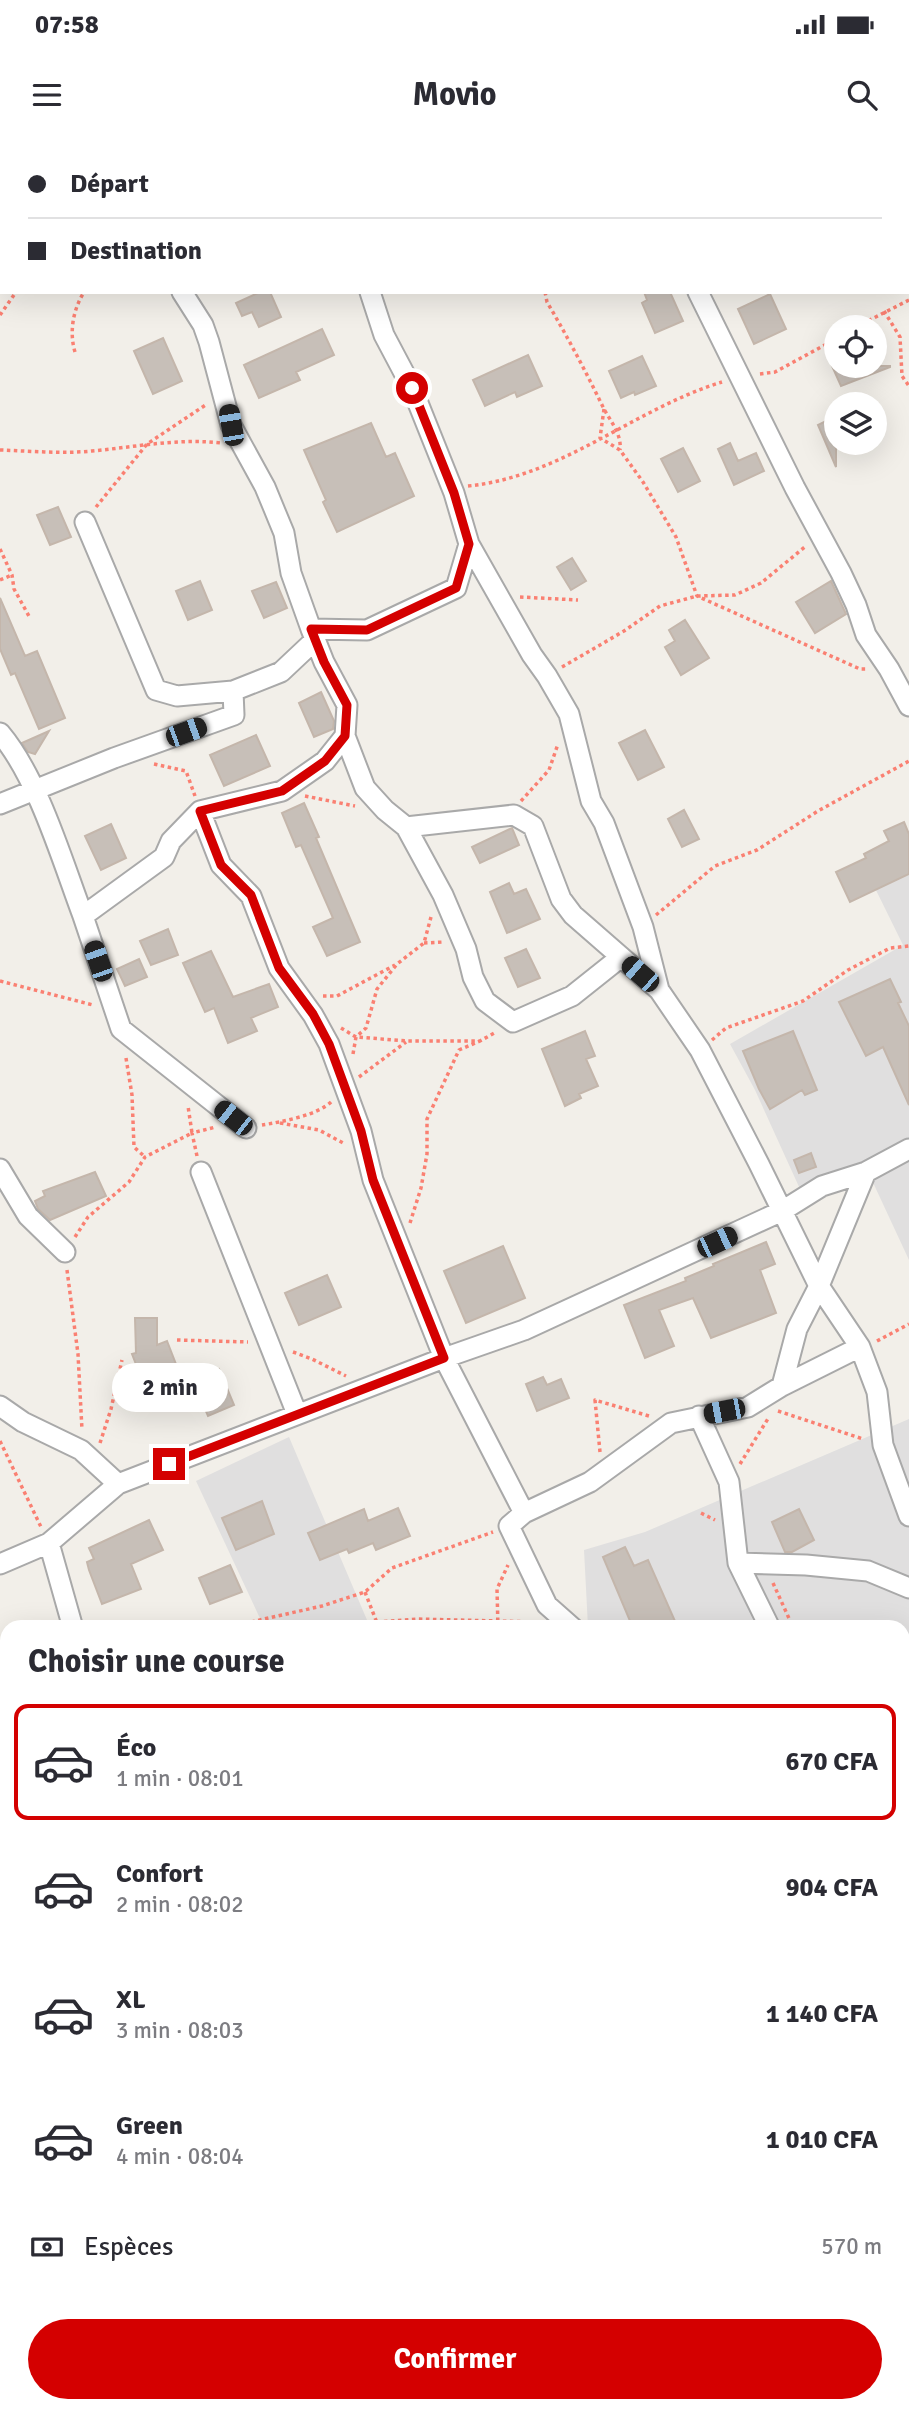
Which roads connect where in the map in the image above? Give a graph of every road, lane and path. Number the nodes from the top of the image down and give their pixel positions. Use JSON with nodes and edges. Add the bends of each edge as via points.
{"nodes":[{"id":1,"x":15,"y":294,"type":"edge"},
{"id":2,"x":83,"y":294,"type":"edge"},
{"id":3,"x":182,"y":294,"type":"edge"},
{"id":4,"x":371,"y":294,"type":"edge"},
{"id":5,"x":545,"y":294,"type":"edge"},
{"id":6,"x":699,"y":294,"type":"edge"},
{"id":7,"x":909,"y":300,"type":"edge"},
{"id":8,"x":884,"y":311,"type":"junction"},
{"id":9,"x":0,"y":315,"type":"edge"},
{"id":10,"x":877,"y":315,"type":"edge"},
{"id":11,"x":824,"y":345,"type":"edge"},
{"id":12,"x":75,"y":352,"type":"dead end"},
{"id":13,"x":738,"y":377,"type":"junction"},
{"id":14,"x":909,"y":386,"type":"edge"},
{"id":15,"x":224,"y":394,"type":"junction"},
{"id":16,"x":604,"y":409,"type":"junction"},
{"id":17,"x":616,"y":429,"type":"junction"},
{"id":18,"x":600,"y":438,"type":"junction"},
{"id":19,"x":147,"y":444,"type":"junction"},
{"id":20,"x":241,"y":445,"type":"junction"},
{"id":21,"x":0,"y":450,"type":"edge"},
{"id":22,"x":620,"y":450,"type":"junction"},
{"id":23,"x":454,"y":493,"type":"junction"},
{"id":24,"x":813,"y":521,"type":"junction"},
{"id":25,"x":85,"y":522,"type":"joint"},
{"id":26,"x":469,"y":544,"type":"junction"},
{"id":27,"x":0,"y":549,"type":"edge"},
{"id":28,"x":12,"y":575,"type":"junction"},
{"id":29,"x":0,"y":580,"type":"edge"},
{"id":30,"x":697,"y":596,"type":"junction"},
{"id":31,"x":30,"y":618,"type":"dead end"},
{"id":32,"x":313,"y":634,"type":"junction"},
{"id":33,"x":889,"y":669,"type":"junction"},
{"id":34,"x":547,"y":676,"type":"junction"},
{"id":35,"x":233,"y":691,"type":"junction"},
{"id":36,"x":909,"y":706,"type":"edge"},
{"id":37,"x":569,"y":714,"type":"junction"},
{"id":38,"x":0,"y":733,"type":"edge"},
{"id":39,"x":345,"y":736,"type":"junction"},
{"id":40,"x":909,"y":761,"type":"edge"},
{"id":41,"x":148,"y":763,"type":"dead end"},
{"id":42,"x":34,"y":790,"type":"junction"},
{"id":43,"x":282,"y":791,"type":"junction"},
{"id":44,"x":0,"y":804,"type":"edge"},
{"id":45,"x":385,"y":810,"type":"junction"},
{"id":46,"x":200,"y":811,"type":"junction"},
{"id":47,"x":514,"y":815,"type":"junction"},
{"id":48,"x":406,"y":827,"type":"junction"},
{"id":49,"x":443,"y":895,"type":"junction"},
{"id":50,"x":83,"y":916,"type":"junction"},
{"id":51,"x":643,"y":927,"type":"junction"},
{"id":52,"x":909,"y":946,"type":"edge"},
{"id":53,"x":621,"y":957,"type":"junction"},
{"id":54,"x":397,"y":964,"type":"junction"},
{"id":55,"x":0,"y":981,"type":"edge"},
{"id":56,"x":659,"y":990,"type":"junction"},
{"id":57,"x":300,"y":997,"type":"junction"},
{"id":58,"x":100,"y":1007,"type":"dead end"},
{"id":59,"x":313,"y":1014,"type":"junction"},
{"id":60,"x":513,"y":1022,"type":"junction"},
{"id":61,"x":121,"y":1030,"type":"junction"},
{"id":62,"x":356,"y":1037,"type":"junction"},
{"id":63,"x":408,"y":1041,"type":"junction"},
{"id":64,"x":480,"y":1041,"type":"junction"},
{"id":65,"x":700,"y":1050,"type":"junction"},
{"id":66,"x":184,"y":1080,"type":"junction"},
{"id":67,"x":346,"y":1087,"type":"junction"},
{"id":68,"x":278,"y":1122,"type":"junction"},
{"id":69,"x":246,"y":1128,"type":"junction"},
{"id":70,"x":192,"y":1133,"type":"junction"},
{"id":71,"x":909,"y":1149,"type":"edge"},
{"id":72,"x":367,"y":1155,"type":"junction"},
{"id":73,"x":145,"y":1157,"type":"junction"},
{"id":74,"x":0,"y":1169,"type":"edge"},
{"id":75,"x":201,"y":1172,"type":"joint"},
{"id":76,"x":866,"y":1172,"type":"junction"},
{"id":77,"x":782,"y":1211,"type":"junction"},
{"id":78,"x":65,"y":1252,"type":"junction"},
{"id":79,"x":402,"y":1254,"type":"junction"},
{"id":80,"x":819,"y":1286,"type":"junction"},
{"id":81,"x":909,"y":1324,"type":"edge"},
{"id":82,"x":860,"y":1347,"type":"junction"},
{"id":83,"x":444,"y":1358,"type":"junction"},
{"id":84,"x":122,"y":1360,"type":"dead end"},
{"id":85,"x":782,"y":1386,"type":"junction"},
{"id":86,"x":0,"y":1406,"type":"edge"},
{"id":87,"x":297,"y":1415,"type":"junction"},
{"id":88,"x":699,"y":1416,"type":"junction"},
{"id":89,"x":671,"y":1423,"type":"junction"},
{"id":90,"x":0,"y":1441,"type":"edge"},
{"id":91,"x":883,"y":1445,"type":"junction"},
{"id":92,"x":81,"y":1450,"type":"junction"},
{"id":93,"x":601,"y":1474,"type":"junction"},
{"id":94,"x":729,"y":1482,"type":"junction"},
{"id":95,"x":118,"y":1484,"type":"junction"},
{"id":96,"x":909,"y":1516,"type":"edge"},
{"id":97,"x":516,"y":1520,"type":"junction"},
{"id":98,"x":49,"y":1543,"type":"junction"},
{"id":99,"x":511,"y":1556,"type":"dead end"},
{"id":100,"x":738,"y":1563,"type":"junction"},
{"id":101,"x":761,"y":1563,"type":"junction"},
{"id":102,"x":0,"y":1564,"type":"edge"},
{"id":103,"x":909,"y":1588,"type":"edge"},
{"id":104,"x":365,"y":1592,"type":"junction"},
{"id":105,"x":70,"y":1620,"type":"edge"},
{"id":106,"x":259,"y":1620,"type":"edge"},
{"id":107,"x":376,"y":1620,"type":"edge"},
{"id":108,"x":410,"y":1620,"type":"edge"},
{"id":109,"x":497,"y":1620,"type":"joint"},
{"id":110,"x":565,"y":1620,"type":"edge"},
{"id":111,"x":766,"y":1620,"type":"edge"},
{"id":112,"x":790,"y":1620,"type":"edge"}],
"edges":[{"from":1,"to":9,"type":"path"},
{"from":2,"to":12,"type":"path","via":[[76,305],[71,340]]},
{"from":3,"to":15,"type":"street","via":[[203,325]]},
{"from":4,"to":23,"type":"street","via":[[384,335],[412,388]]},
{"from":5,"to":16,"type":"path"},
{"from":6,"to":13,"type":"street"},
{"from":7,"to":8,"type":"path"},
{"from":8,"to":10,"type":"path"},
{"from":8,"to":14,"type":"path","via":[[900,337],[902,376]]},
{"from":11,"to":13,"type":"path","via":[[775,372]]},
{"from":13,"to":17,"type":"path","via":[[699,388]]},
{"from":13,"to":24,"type":"street"},
{"from":15,"to":19,"type":"path"},
{"from":15,"to":20,"type":"street"},
{"from":16,"to":17,"type":"path"},
{"from":16,"to":18,"type":"path"},
{"from":17,"to":18,"type":"path"},
{"from":17,"to":22,"type":"path"},
{"from":18,"to":22,"type":"path"},
{"from":18,"to":23,"type":"path","via":[[550,464]]},
{"from":19,"to":20,"type":"path","via":[[197,440]]},
{"from":19,"to":21,"type":"path","via":[[90,452]]},
{"from":19,"to":25,"type":"path"},
{"from":20,"to":32,"type":"street","via":[[284,533],[291,573]]},
{"from":22,"to":30,"type":"path","via":[[676,537]]},
{"from":23,"to":26,"type":"street"},
{"from":24,"to":30,"type":"path","via":[[808,544],[761,583],[735,595]]},
{"from":24,"to":33,"type":"street","via":[[856,605],[866,635]]},
{"from":25,"to":35,"type":"street","via":[[156,690],[177,696]]},
{"from":26,"to":32,"type":"street","via":[[456,588],[367,630]]},
{"from":26,"to":34,"type":"street"},
{"from":27,"to":28,"type":"path"},
{"from":28,"to":29,"type":"path"},
{"from":28,"to":31,"type":"path","via":[[14,589]]},
{"from":30,"to":33,"type":"path","via":[[860,669]]},
{"from":30,"to":34,"type":"path","via":[[660,606]]},
{"from":32,"to":35,"type":"street","via":[[281,672]]},
{"from":32,"to":39,"type":"street","via":[[347,705]]},
{"from":33,"to":36,"type":"street"},
{"from":34,"to":37,"type":"street"},
{"from":35,"to":42,"type":"street","via":[[234,715]]},
{"from":37,"to":47,"type":"path","via":[[549,770],[523,796]]},
{"from":37,"to":51,"type":"street","via":[[591,801],[604,823]]},
{"from":38,"to":42,"type":"street"},
{"from":39,"to":43,"type":"street","via":[[325,761]]},
{"from":39,"to":45,"type":"street","via":[[365,788]]},
{"from":40,"to":51,"type":"path","via":[[757,850],[715,866]]},
{"from":41,"to":46,"type":"path","via":[[186,771]]},
{"from":42,"to":44,"type":"street"},
{"from":42,"to":50,"type":"street"},
{"from":43,"to":45,"type":"path"},
{"from":43,"to":46,"type":"street"},
{"from":45,"to":48,"type":"street"},
{"from":46,"to":50,"type":"street","via":[[171,841],[164,857]]},
{"from":46,"to":57,"type":"street","via":[[221,865],[251,895],[279,968]]},
{"from":47,"to":48,"type":"street"},
{"from":47,"to":53,"type":"street","via":[[533,826],[561,899],[573,915]]},
{"from":48,"to":49,"type":"street"},
{"from":49,"to":54,"type":"path","via":[[433,910],[424,943]]},
{"from":49,"to":60,"type":"street","via":[[485,1001]]},
{"from":50,"to":61,"type":"street"},
{"from":51,"to":56,"type":"street"},
{"from":52,"to":65,"type":"path","via":[[890,948],[803,1001],[726,1028]]},
{"from":53,"to":56,"type":"street"},
{"from":53,"to":60,"type":"street","via":[[572,996]]},
{"from":54,"to":57,"type":"path","via":[[337,996]]},
{"from":54,"to":62,"type":"path","via":[[377,989],[366,1028]]},
{"from":55,"to":58,"type":"path"},
{"from":56,"to":65,"type":"street"},
{"from":57,"to":59,"type":"street"},
{"from":59,"to":62,"type":"path"},
{"from":59,"to":67,"type":"street"},
{"from":60,"to":64,"type":"path"},
{"from":61,"to":66,"type":"street"},
{"from":61,"to":73,"type":"path","via":[[135,1147]]},
{"from":62,"to":63,"type":"path"},
{"from":62,"to":67,"type":"path"},
{"from":63,"to":64,"type":"path"},
{"from":63,"to":67,"type":"path"},
{"from":64,"to":79,"type":"path","via":[[459,1050],[427,1119],[421,1188]]},
{"from":65,"to":77,"type":"street"},
{"from":66,"to":69,"type":"street"},
{"from":66,"to":70,"type":"path"},
{"from":67,"to":68,"type":"path","via":[[326,1107]]},
{"from":67,"to":72,"type":"street"},
{"from":68,"to":69,"type":"path"},
{"from":68,"to":72,"type":"path","via":[[319,1130]]},
{"from":69,"to":70,"type":"path","via":[[208,1127]]},
{"from":70,"to":73,"type":"path"},
{"from":70,"to":75,"type":"path"},
{"from":71,"to":76,"type":"street"},
{"from":72,"to":79,"type":"street"},
{"from":73,"to":78,"type":"path","via":[[129,1182],[88,1217]]},
{"from":74,"to":78,"type":"street","via":[[27,1216]]},
{"from":75,"to":87,"type":"street"},
{"from":76,"to":77,"type":"street","via":[[822,1186]]},
{"from":76,"to":80,"type":"street"},
{"from":77,"to":80,"type":"street"},
{"from":77,"to":83,"type":"street","via":[[524,1330]]},
{"from":78,"to":92,"type":"path","via":[[83,1417]]},
{"from":79,"to":83,"type":"street"},
{"from":80,"to":82,"type":"street"},
{"from":80,"to":85,"type":"street","via":[[797,1329]]},
{"from":81,"to":82,"type":"path"},
{"from":82,"to":85,"type":"street"},
{"from":82,"to":91,"type":"street","via":[[877,1392]]},
{"from":83,"to":87,"type":"street"},
{"from":83,"to":97,"type":"street"},
{"from":84,"to":92,"type":"path","via":[[99,1446]]},
{"from":85,"to":88,"type":"street","via":[[748,1407]]},
{"from":86,"to":92,"type":"street"},
{"from":87,"to":95,"type":"street"},
{"from":88,"to":89,"type":"street"},
{"from":88,"to":94,"type":"street"},
{"from":89,"to":93,"type":"street"},
{"from":89,"to":93,"type":"path","via":[[595,1401]]},
{"from":90,"to":98,"type":"path"},
{"from":91,"to":94,"type":"path","via":[[774,1409]]},
{"from":91,"to":96,"type":"street"},
{"from":92,"to":95,"type":"street"},
{"from":93,"to":97,"type":"street"},
{"from":94,"to":100,"type":"street"},
{"from":95,"to":98,"type":"street"},
{"from":97,"to":104,"type":"path","via":[[392,1568]]},
{"from":97,"to":110,"type":"street","via":[[547,1605]]},
{"from":98,"to":102,"type":"street"},
{"from":98,"to":105,"type":"street"},
{"from":99,"to":109,"type":"path","via":[[498,1589]]},
{"from":100,"to":101,"type":"street"},
{"from":100,"to":111,"type":"street"},
{"from":101,"to":103,"type":"street","via":[[868,1571]]},
{"from":101,"to":112,"type":"path"},
{"from":104,"to":106,"type":"path"},
{"from":104,"to":107,"type":"path"},
{"from":108,"to":109,"type":"path"}]}
